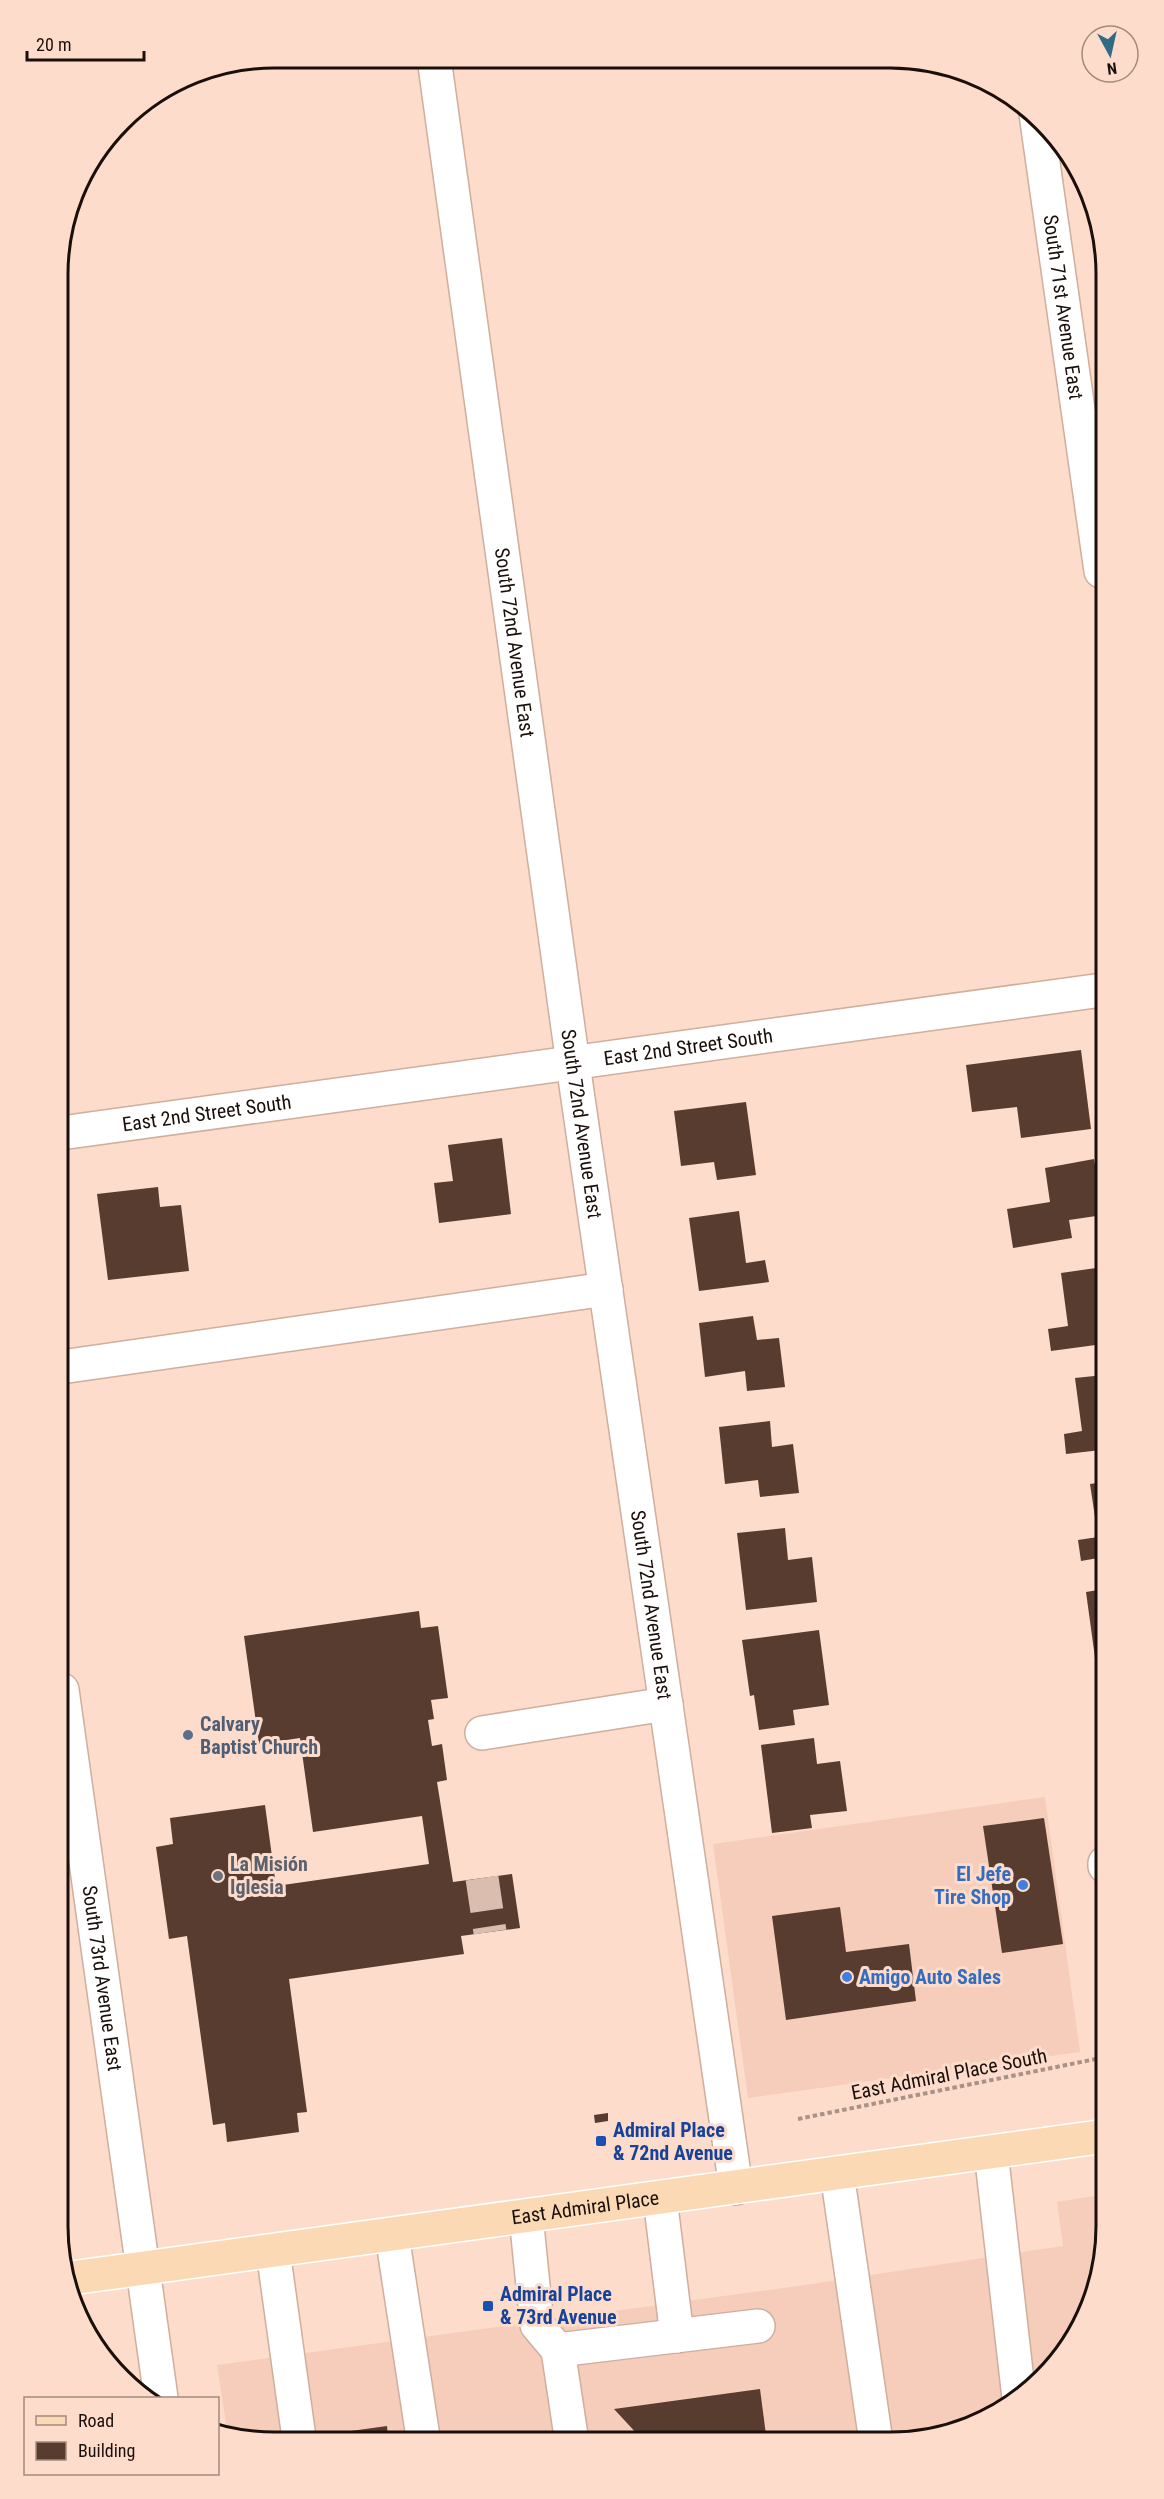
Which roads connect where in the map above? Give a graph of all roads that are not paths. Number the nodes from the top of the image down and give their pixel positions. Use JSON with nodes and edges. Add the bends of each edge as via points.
{"nodes":[{"id":1,"x":435,"y":68,"type":"edge"},
{"id":2,"x":1038,"y":131,"type":"edge"},
{"id":3,"x":1096,"y":536,"type":"edge"},
{"id":4,"x":1096,"y":991,"type":"edge"},
{"id":5,"x":573,"y":1064,"type":"junction"},
{"id":6,"x":68,"y":1132,"type":"edge"},
{"id":7,"x":606,"y":1289,"type":"junction"},
{"id":8,"x":68,"y":1366,"type":"edge"},
{"id":9,"x":666,"y":1704,"type":"junction"},
{"id":10,"x":68,"y":1732,"type":"edge"},
{"id":11,"x":482,"y":1733,"type":"dead end"},
{"id":12,"x":1096,"y":2137,"type":"edge"},
{"id":13,"x":991,"y":2152,"type":"junction"},
{"id":14,"x":837,"y":2173,"type":"junction"},
{"id":15,"x":736,"y":2188,"type":"junction"},
{"id":16,"x":660,"y":2198,"type":"junction"},
{"id":17,"x":526,"y":2217,"type":"junction"},
{"id":18,"x":392,"y":2235,"type":"junction"},
{"id":19,"x":273,"y":2251,"type":"junction"},
{"id":20,"x":144,"y":2268,"type":"junction"},
{"id":21,"x":75,"y":2278,"type":"edge"},
{"id":22,"x":758,"y":2326,"type":"dead end"},
{"id":23,"x":677,"y":2336,"type":"junction"},
{"id":24,"x":558,"y":2350,"type":"junction"},
{"id":25,"x":1018,"y":2387,"type":"edge"},
{"id":26,"x":161,"y":2397,"type":"edge"},
{"id":27,"x":298,"y":2432,"type":"edge"},
{"id":28,"x":422,"y":2432,"type":"edge"},
{"id":29,"x":570,"y":2432,"type":"edge"},
{"id":30,"x":875,"y":2432,"type":"edge"}],
"edges":[{"from":1,"to":5,"type":"street","name":"South 72nd Avenue East"},
{"from":2,"to":3,"type":"street","name":"South 71st Avenue East"},
{"from":4,"to":5,"type":"street","name":"East 2nd Street South"},
{"from":5,"to":6,"type":"street","name":"East 2nd Street South"},
{"from":5,"to":7,"type":"street","name":"South 72nd Avenue East"},
{"from":7,"to":8,"type":"street"},
{"from":7,"to":9,"type":"street","name":"South 72nd Avenue East"},
{"from":9,"to":11,"type":"street"},
{"from":9,"to":15,"type":"street","name":"South 72nd Avenue East"},
{"from":10,"to":20,"type":"street","name":"South 73rd Avenue East"},
{"from":12,"to":13,"type":"main road","name":"East Admiral Place"},
{"from":13,"to":14,"type":"main road","name":"East Admiral Place"},
{"from":13,"to":25,"type":"street"},
{"from":14,"to":15,"type":"main road","name":"East Admiral Place"},
{"from":14,"to":30,"type":"street"},
{"from":15,"to":16,"type":"main road","name":"East Admiral Place"},
{"from":16,"to":17,"type":"main road","name":"East Admiral Place"},
{"from":16,"to":23,"type":"street"},
{"from":17,"to":18,"type":"main road","name":"East Admiral Place"},
{"from":17,"to":24,"type":"street","via":[[537,2325]]},
{"from":18,"to":19,"type":"main road","name":"East Admiral Place"},
{"from":18,"to":28,"type":"street"},
{"from":19,"to":20,"type":"main road","name":"East Admiral Place"},
{"from":19,"to":27,"type":"street"},
{"from":20,"to":21,"type":"main road","name":"East Admiral Place"},
{"from":20,"to":26,"type":"street","name":"South 73rd Avenue East"},
{"from":22,"to":23,"type":"street"},
{"from":23,"to":24,"type":"street"},
{"from":24,"to":29,"type":"street"}]}
